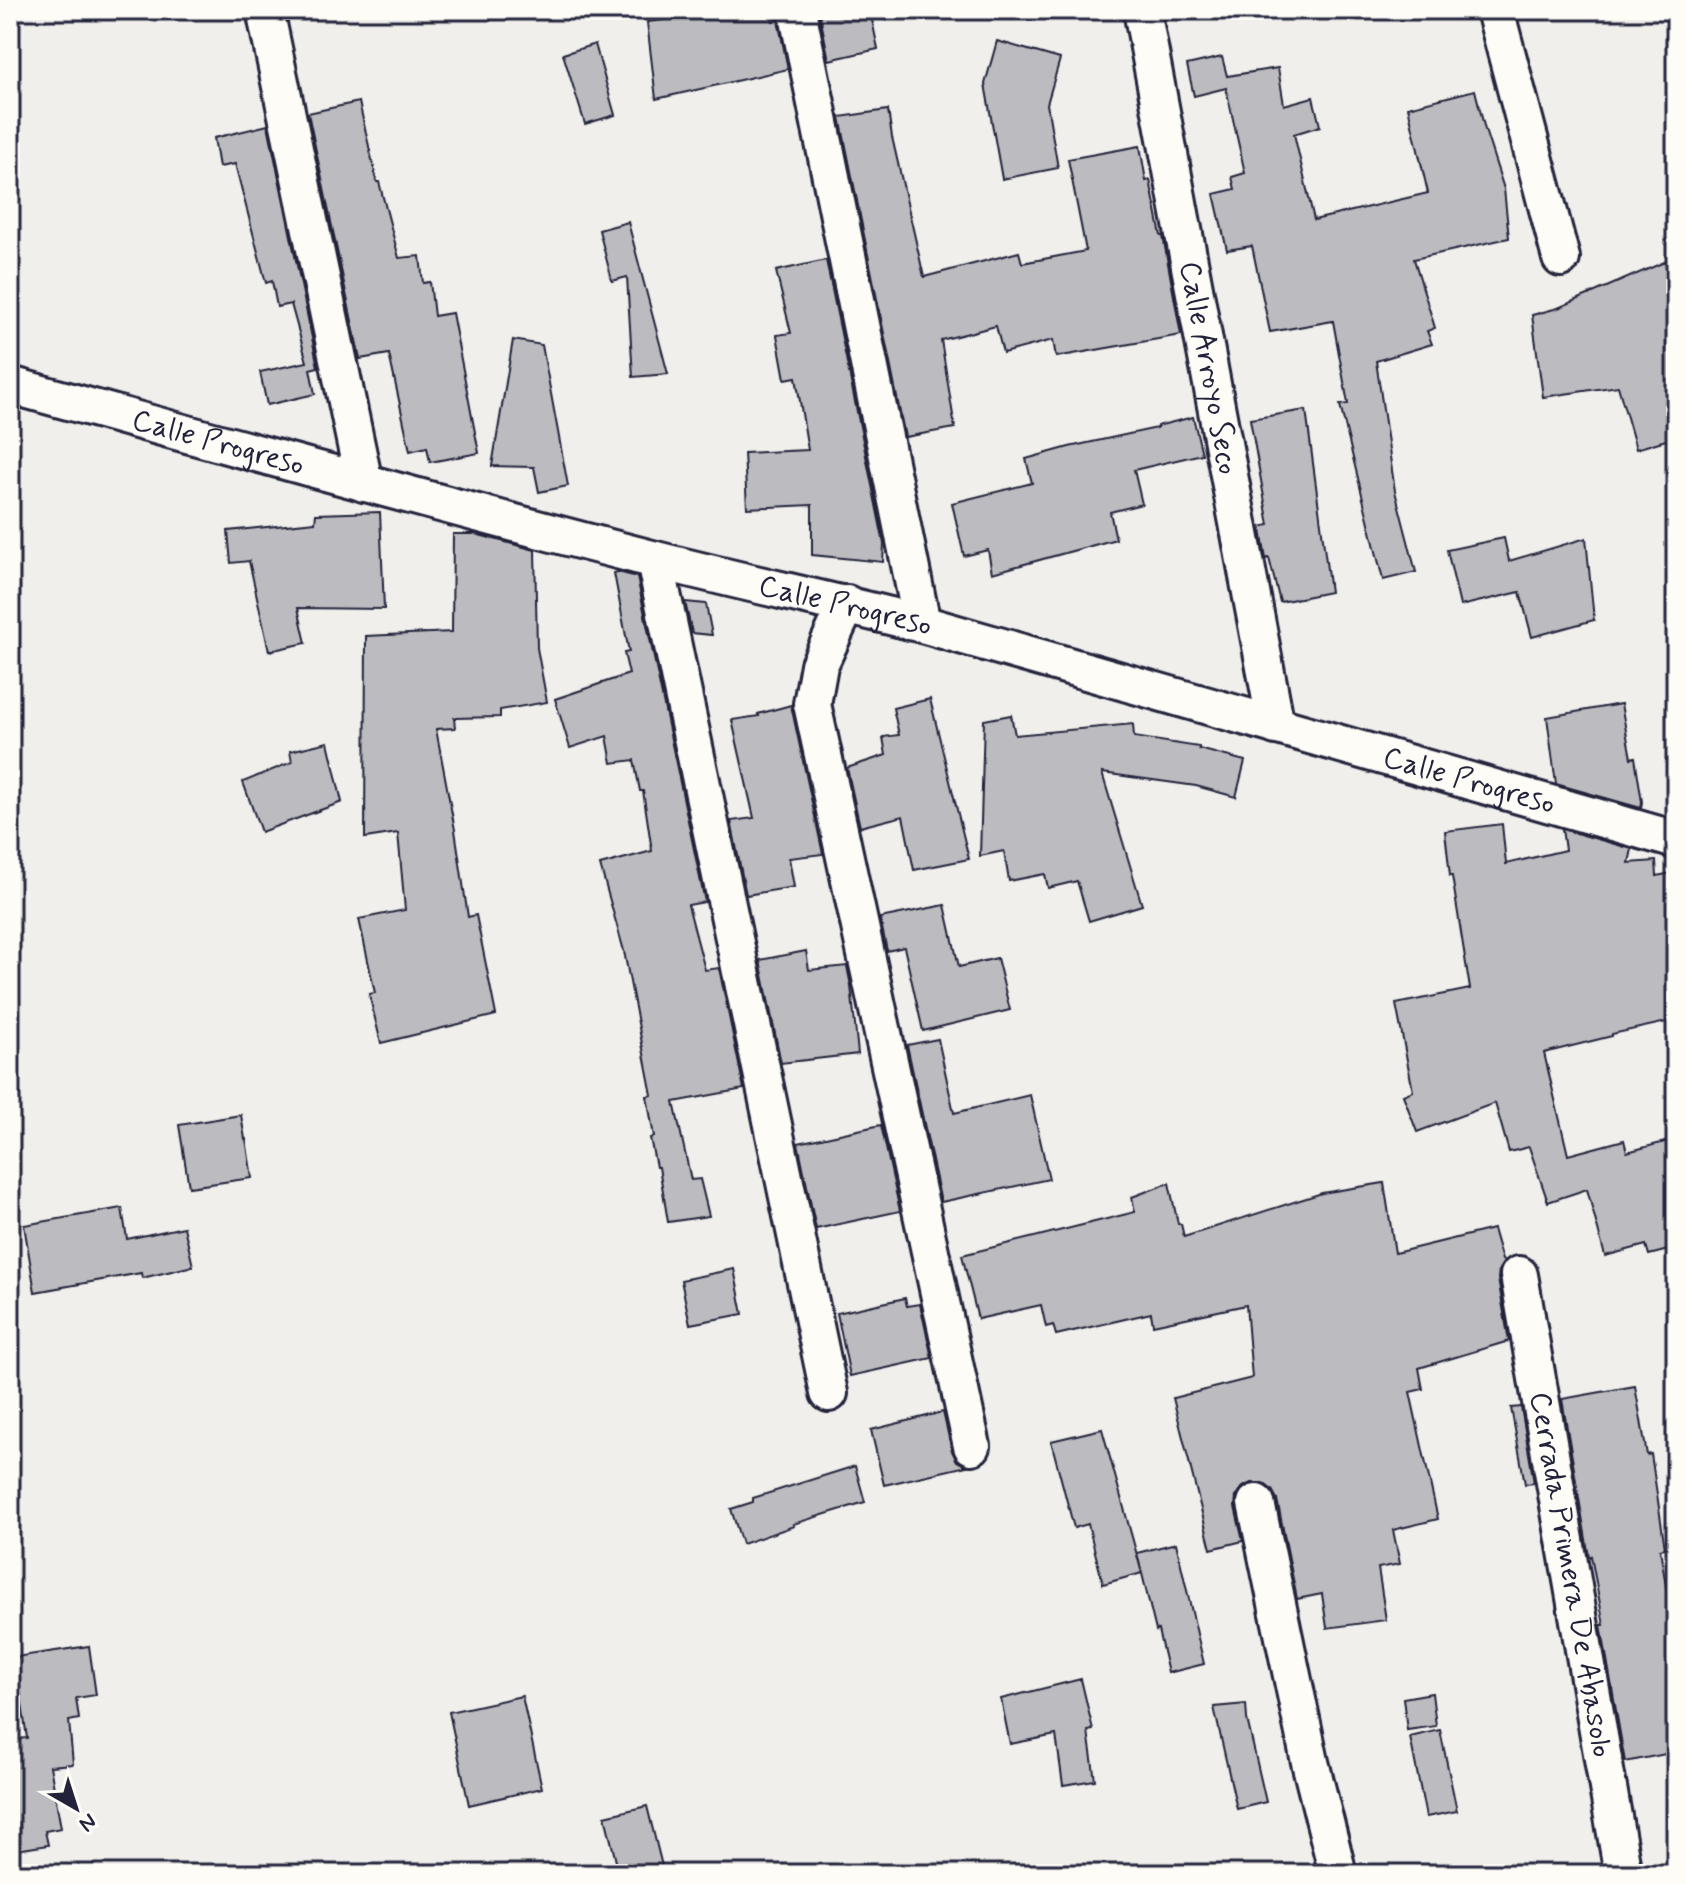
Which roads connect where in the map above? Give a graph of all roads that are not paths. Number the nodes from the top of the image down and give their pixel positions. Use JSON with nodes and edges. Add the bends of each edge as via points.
{"nodes":[{"id":1,"x":265,"y":10,"type":"edge"},
{"id":2,"x":797,"y":10,"type":"edge"},
{"id":3,"x":1142,"y":10,"type":"edge"},
{"id":4,"x":1495,"y":10,"type":"edge"},
{"id":5,"x":1561,"y":258,"type":"dead end"},
{"id":6,"x":10,"y":385,"type":"edge"},
{"id":7,"x":364,"y":483,"type":"junction"},
{"id":8,"x":655,"y":560,"type":"junction"},
{"id":9,"x":847,"y":604,"type":"junction"},
{"id":10,"x":922,"y":624,"type":"junction"},
{"id":11,"x":1276,"y":726,"type":"junction"},
{"id":12,"x":1676,"y":840,"type":"edge"},
{"id":13,"x":1519,"y":1275,"type":"dead end"},
{"id":14,"x":829,"y":1393,"type":"dead end"},
{"id":15,"x":972,"y":1446,"type":"dead end"},
{"id":16,"x":1256,"y":1503,"type":"dead end"},
{"id":17,"x":1338,"y":1874,"type":"edge"},
{"id":18,"x":1623,"y":1874,"type":"edge"}],
"edges":[{"from":1,"to":7,"type":"street"},
{"from":2,"to":10,"type":"street"},
{"from":3,"to":11,"type":"street","name":"Calle Arroyo Seco"},
{"from":4,"to":5,"type":"street"},
{"from":6,"to":7,"type":"street","name":"Calle Progreso"},
{"from":7,"to":8,"type":"street","name":"Calle Progreso"},
{"from":8,"to":9,"type":"street","name":"Calle Progreso"},
{"from":8,"to":14,"type":"street"},
{"from":9,"to":10,"type":"street","name":"Calle Progreso"},
{"from":9,"to":15,"type":"street","via":[[819,665],[812,704]]},
{"from":10,"to":11,"type":"street","name":"Calle Progreso"},
{"from":11,"to":12,"type":"street","name":"Calle Progreso"},
{"from":13,"to":18,"type":"street","name":"Cerrada Primera De Abasolo"},
{"from":16,"to":17,"type":"street"}]}
